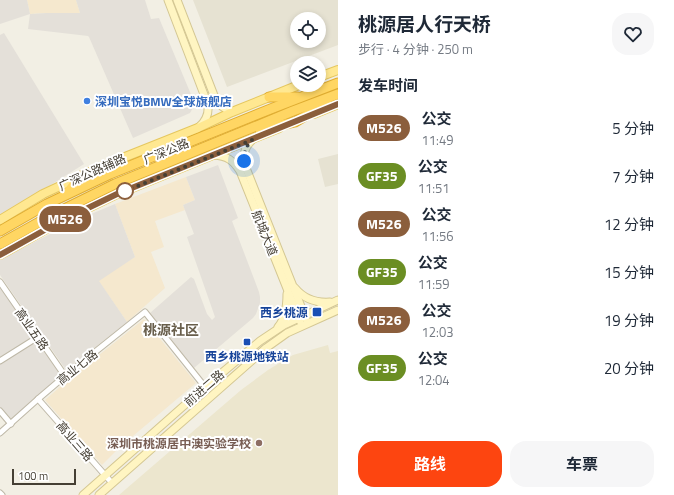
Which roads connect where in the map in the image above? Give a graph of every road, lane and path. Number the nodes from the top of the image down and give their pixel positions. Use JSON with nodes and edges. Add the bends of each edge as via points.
{"nodes":[{"id":1,"x":168,"y":0,"type":"edge"},
{"id":2,"x":179,"y":0,"type":"edge"},
{"id":3,"x":338,"y":70,"type":"edge"},
{"id":4,"x":205,"y":71,"type":"junction"},
{"id":5,"x":196,"y":74,"type":"junction"},
{"id":6,"x":326,"y":74,"type":"edge"},
{"id":7,"x":338,"y":83,"type":"edge"},
{"id":8,"x":290,"y":89,"type":"edge"},
{"id":9,"x":338,"y":95,"type":"edge"},
{"id":10,"x":303,"y":96,"type":"junction"},
{"id":11,"x":269,"y":97,"type":"junction"},
{"id":12,"x":338,"y":104,"type":"edge"},
{"id":13,"x":232,"y":112,"type":"junction"},
{"id":14,"x":295,"y":122,"type":"junction"},
{"id":15,"x":198,"y":128,"type":"junction"},
{"id":16,"x":235,"y":135,"type":"junction"},
{"id":17,"x":252,"y":140,"type":"junction"},
{"id":18,"x":214,"y":155,"type":"junction"},
{"id":19,"x":81,"y":176,"type":"junction"},
{"id":20,"x":66,"y":195,"type":"junction"},
{"id":21,"x":0,"y":220,"type":"edge"},
{"id":22,"x":39,"y":222,"type":"junction"},
{"id":23,"x":59,"y":222,"type":"junction"},
{"id":24,"x":0,"y":231,"type":"edge"},
{"id":25,"x":0,"y":244,"type":"edge"},
{"id":26,"x":0,"y":255,"type":"edge"},
{"id":27,"x":0,"y":282,"type":"edge"},
{"id":28,"x":289,"y":284,"type":"junction"},
{"id":29,"x":338,"y":300,"type":"edge"},
{"id":30,"x":338,"y":310,"type":"edge"},
{"id":31,"x":302,"y":317,"type":"junction"},
{"id":32,"x":305,"y":324,"type":"junction"},
{"id":33,"x":274,"y":331,"type":"junction"},
{"id":34,"x":38,"y":337,"type":"junction"},
{"id":35,"x":0,"y":361,"type":"edge"},
{"id":36,"x":65,"y":376,"type":"junction"},
{"id":37,"x":205,"y":387,"type":"junction"},
{"id":38,"x":38,"y":399,"type":"junction"},
{"id":39,"x":0,"y":411,"type":"edge"},
{"id":40,"x":11,"y":424,"type":"junction"},
{"id":41,"x":0,"y":433,"type":"edge"},
{"id":42,"x":106,"y":476,"type":"junction"},
{"id":43,"x":112,"y":483,"type":"junction"},
{"id":44,"x":83,"y":495,"type":"edge"},
{"id":45,"x":99,"y":495,"type":"edge"}],
"edges":[{"from":1,"to":5,"type":"main road"},
{"from":2,"to":4,"type":"main road"},
{"from":3,"to":6,"type":"main road"},
{"from":4,"to":5,"type":"main road","via":[[202,77]]},
{"from":4,"to":13,"type":"main road","via":[[218,104]]},
{"from":5,"to":15,"type":"main road","via":[[209,109],[207,118]]},
{"from":7,"to":10,"type":"highway","name":"广深公路"},
{"from":8,"to":11,"type":"main road","name":"广深公路辅路"},
{"from":9,"to":14,"type":"highway"},
{"from":9,"to":16,"type":"highway","name":"广深公路"},
{"from":10,"to":11,"type":"highway"},
{"from":10,"to":20,"type":"highway","name":"广深公路","via":[[110,174]]},
{"from":11,"to":13,"type":"main road","name":"广深公路辅路"},
{"from":12,"to":14,"type":"main road"},
{"from":13,"to":15,"type":"main road","name":"广深公路辅路"},
{"from":14,"to":16,"type":"highway"},
{"from":14,"to":17,"type":"main road"},
{"from":15,"to":19,"type":"main road","name":"广深公路辅路"},
{"from":16,"to":22,"type":"highway","name":"广深公路","via":[[115,184]]},
{"from":17,"to":18,"type":"main road"},
{"from":17,"to":28,"type":"main road","name":"航城大道","via":[[245,150],[244,161]]},
{"from":18,"to":23,"type":"main road","via":[[117,194]]},
{"from":18,"to":28,"type":"main road","name":"航城大道","via":[[232,160],[240,171]]},
{"from":19,"to":20,"type":"highway"},
{"from":19,"to":21,"type":"main road","name":"广深公路辅路","via":[[43,194]]},
{"from":20,"to":24,"type":"highway","name":"广深公路"},
{"from":22,"to":23,"type":"highway"},
{"from":22,"to":25,"type":"highway","name":"广深公路"},
{"from":23,"to":26,"type":"main road"},
{"from":27,"to":34,"type":"street","name":"高业五路"},
{"from":28,"to":29,"type":"main road","via":[[308,299],[321,302]]},
{"from":28,"to":31,"type":"main road","name":"航城大道"},
{"from":28,"to":33,"type":"main road","via":[[285,313]]},
{"from":29,"to":31,"type":"main road","name":"前进二路"},
{"from":30,"to":32,"type":"main road","name":"前进二路"},
{"from":31,"to":32,"type":"main road","name":"航城大道"},
{"from":31,"to":33,"type":"main road","name":"前进二路"},
{"from":32,"to":43,"type":"main road","name":"前进二路","via":[[266,348]]},
{"from":33,"to":37,"type":"main road","name":"前进二路"},
{"from":34,"to":35,"type":"street"},
{"from":34,"to":36,"type":"street","name":"高业五路"},
{"from":36,"to":37,"type":"street","name":"高业七路","via":[[145,312]]},
{"from":36,"to":38,"type":"street","name":"高业七路"},
{"from":37,"to":42,"type":"main road","name":"前进二路"},
{"from":38,"to":40,"type":"street","name":"高业七路"},
{"from":38,"to":42,"type":"street","name":"高业三路"},
{"from":39,"to":40,"type":"street"},
{"from":40,"to":41,"type":"street","name":"高业七路"},
{"from":42,"to":43,"type":"street","name":"高业三路"},
{"from":42,"to":44,"type":"main road","name":"前进二路"},
{"from":43,"to":45,"type":"main road","name":"前进二路"}]}
